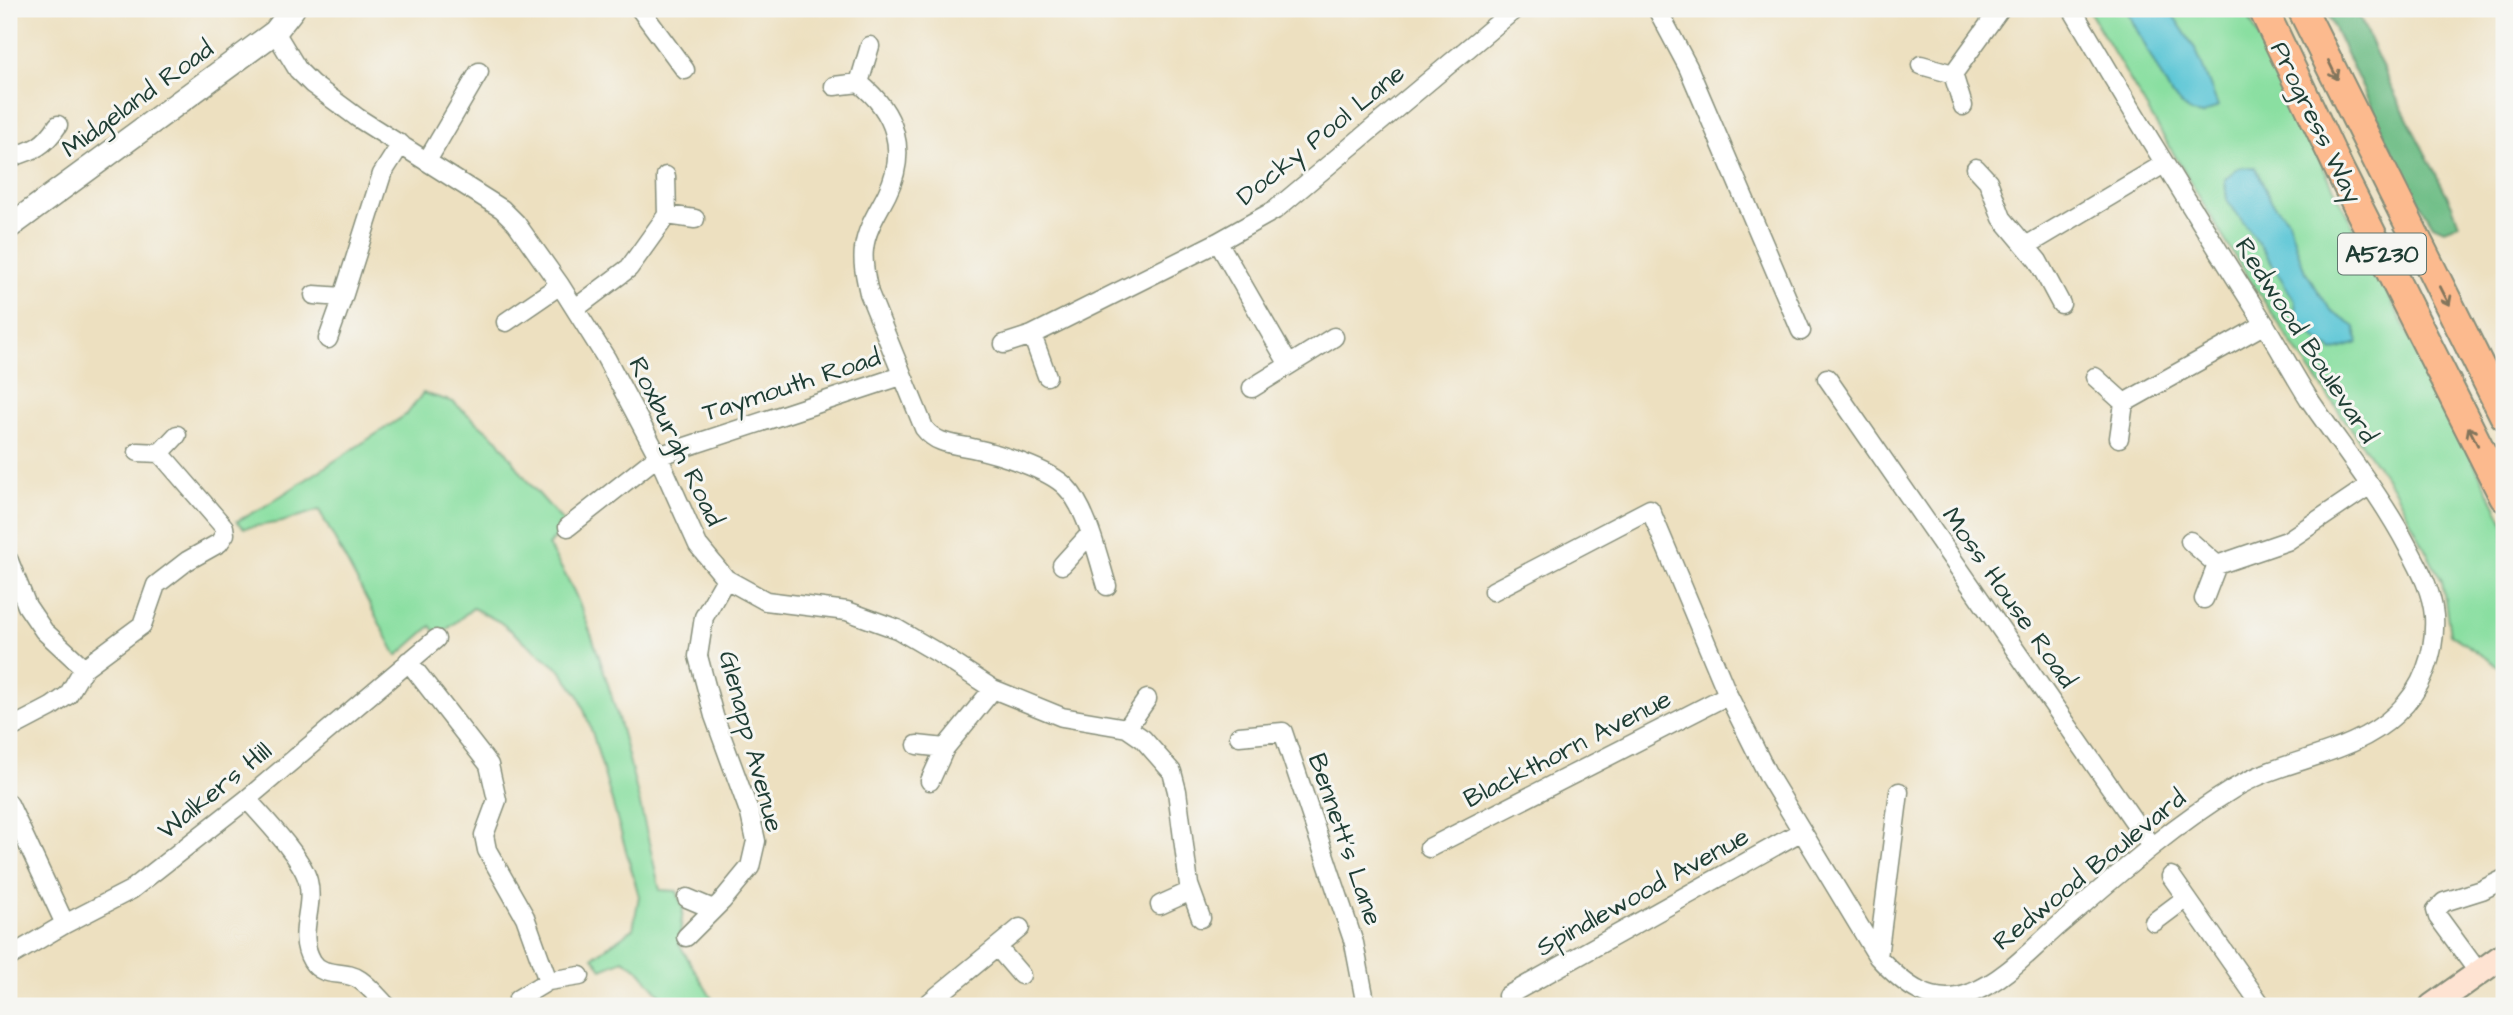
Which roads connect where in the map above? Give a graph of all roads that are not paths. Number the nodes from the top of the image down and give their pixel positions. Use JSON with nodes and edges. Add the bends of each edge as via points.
{"nodes":[{"id":1,"x":293,"y":9,"type":"edge"},
{"id":2,"x":640,"y":9,"type":"edge"},
{"id":3,"x":1515,"y":9,"type":"edge"},
{"id":4,"x":1657,"y":9,"type":"edge"},
{"id":5,"x":2000,"y":9,"type":"edge"},
{"id":6,"x":2072,"y":9,"type":"edge"},
{"id":7,"x":2263,"y":9,"type":"edge"},
{"id":8,"x":2302,"y":9,"type":"edge"},
{"id":9,"x":275,"y":32,"type":"junction"},
{"id":10,"x":870,"y":46,"type":"dead end"},
{"id":11,"x":1920,"y":65,"type":"dead end"},
{"id":12,"x":685,"y":70,"type":"dead end"},
{"id":13,"x":479,"y":72,"type":"dead end"},
{"id":14,"x":1953,"y":74,"type":"junction"},
{"id":15,"x":859,"y":83,"type":"junction"},
{"id":16,"x":834,"y":86,"type":"dead end"},
{"id":17,"x":1963,"y":106,"type":"dead end"},
{"id":18,"x":58,"y":125,"type":"dead end"},
{"id":19,"x":401,"y":144,"type":"junction"},
{"id":20,"x":9,"y":158,"type":"edge"},
{"id":21,"x":427,"y":161,"type":"junction"},
{"id":22,"x":2164,"y":164,"type":"junction"},
{"id":23,"x":1976,"y":168,"type":"dead end"},
{"id":24,"x":666,"y":176,"type":"dead end"},
{"id":25,"x":667,"y":215,"type":"junction"},
{"id":26,"x":695,"y":219,"type":"dead end"},
{"id":27,"x":10,"y":224,"type":"edge"},
{"id":28,"x":1218,"y":242,"type":"junction"},
{"id":29,"x":2026,"y":246,"type":"junction"},
{"id":30,"x":560,"y":285,"type":"junction"},
{"id":31,"x":314,"y":295,"type":"dead end"},
{"id":32,"x":343,"y":297,"type":"junction"},
{"id":33,"x":2061,"y":304,"type":"dead end"},
{"id":34,"x":576,"y":309,"type":"junction"},
{"id":35,"x":506,"y":322,"type":"dead end"},
{"id":36,"x":2264,"y":324,"type":"junction"},
{"id":37,"x":1801,"y":331,"type":"dead end"},
{"id":38,"x":1032,"y":335,"type":"junction"},
{"id":39,"x":1334,"y":337,"type":"dead end"},
{"id":40,"x":328,"y":339,"type":"dead end"},
{"id":41,"x":1004,"y":344,"type":"dead end"},
{"id":42,"x":1289,"y":365,"type":"junction"},
{"id":43,"x":901,"y":376,"type":"junction"},
{"id":44,"x":1047,"y":376,"type":"dead end"},
{"id":45,"x":2095,"y":377,"type":"dead end"},
{"id":46,"x":1827,"y":378,"type":"dead end"},
{"id":47,"x":1252,"y":388,"type":"dead end"},
{"id":48,"x":2124,"y":403,"type":"junction"},
{"id":49,"x":2504,"y":415,"type":"edge"},
{"id":50,"x":177,"y":436,"type":"dead end"},
{"id":51,"x":2119,"y":438,"type":"dead end"},
{"id":52,"x":138,"y":452,"type":"dead end"},
{"id":53,"x":160,"y":453,"type":"junction"},
{"id":54,"x":658,"y":456,"type":"junction"},
{"id":55,"x":2370,"y":485,"type":"junction"},
{"id":56,"x":2504,"y":497,"type":"edge"},
{"id":57,"x":568,"y":527,"type":"dead end"},
{"id":58,"x":1090,"y":534,"type":"junction"},
{"id":59,"x":2190,"y":541,"type":"dead end"},
{"id":60,"x":9,"y":561,"type":"edge"},
{"id":61,"x":1062,"y":565,"type":"dead end"},
{"id":62,"x":2217,"y":565,"type":"junction"},
{"id":63,"x":726,"y":579,"type":"junction"},
{"id":64,"x":1107,"y":586,"type":"dead end"},
{"id":65,"x":1493,"y":592,"type":"dead end"},
{"id":66,"x":2204,"y":599,"type":"dead end"},
{"id":67,"x":436,"y":639,"type":"dead end"},
{"id":68,"x":408,"y":661,"type":"junction"},
{"id":69,"x":84,"y":668,"type":"junction"},
{"id":70,"x":993,"y":689,"type":"junction"},
{"id":71,"x":1728,"y":695,"type":"junction"},
{"id":72,"x":1147,"y":699,"type":"dead end"},
{"id":73,"x":1127,"y":728,"type":"junction"},
{"id":74,"x":9,"y":729,"type":"edge"},
{"id":75,"x":1239,"y":736,"type":"dead end"},
{"id":76,"x":918,"y":745,"type":"dead end"},
{"id":77,"x":945,"y":748,"type":"junction"},
{"id":78,"x":930,"y":781,"type":"dead end"},
{"id":79,"x":1899,"y":792,"type":"dead end"},
{"id":80,"x":247,"y":799,"type":"junction"},
{"id":81,"x":9,"y":804,"type":"edge"},
{"id":82,"x":1802,"y":831,"type":"junction"},
{"id":83,"x":2151,"y":846,"type":"junction"},
{"id":84,"x":1429,"y":848,"type":"dead end"},
{"id":85,"x":2171,"y":877,"type":"dead end"},
{"id":86,"x":2504,"y":879,"type":"edge"},
{"id":87,"x":1191,"y":891,"type":"junction"},
{"id":88,"x":687,"y":898,"type":"dead end"},
{"id":89,"x":2186,"y":898,"type":"junction"},
{"id":90,"x":1160,"y":905,"type":"dead end"},
{"id":91,"x":713,"y":909,"type":"junction"},
{"id":92,"x":1201,"y":918,"type":"dead end"},
{"id":93,"x":2154,"y":922,"type":"dead end"},
{"id":94,"x":65,"y":923,"type":"junction"},
{"id":95,"x":1020,"y":928,"type":"dead end"},
{"id":96,"x":686,"y":937,"type":"dead end"},
{"id":97,"x":997,"y":947,"type":"junction"},
{"id":98,"x":2504,"y":955,"type":"edge"},
{"id":99,"x":9,"y":957,"type":"edge"},
{"id":100,"x":1878,"y":957,"type":"junction"},
{"id":101,"x":2479,"y":973,"type":"junction"},
{"id":102,"x":1021,"y":975,"type":"dead end"},
{"id":103,"x":580,"y":976,"type":"dead end"},
{"id":104,"x":548,"y":981,"type":"junction"},
{"id":105,"x":1507,"y":996,"type":"dead end"},
{"id":106,"x":518,"y":999,"type":"dead end"},
{"id":107,"x":1931,"y":1002,"type":"edge"},
{"id":108,"x":387,"y":1006,"type":"edge"},
{"id":109,"x":925,"y":1006,"type":"edge"},
{"id":110,"x":1366,"y":1006,"type":"edge"},
{"id":111,"x":2262,"y":1006,"type":"edge"},
{"id":112,"x":2432,"y":1006,"type":"edge"}],
"edges":[{"from":1,"to":9,"type":"street","name":"Midgeland Road"},
{"from":2,"to":12,"type":"street"},
{"from":3,"to":28,"type":"street","name":"Docky Pool Lane","via":[[1275,211]]},
{"from":4,"to":37,"type":"street","via":[[1688,66]]},
{"from":5,"to":14,"type":"street"},
{"from":6,"to":22,"type":"street","name":"Redwood Boulevard"},
{"from":56,"to":7,"type":"main road","name":"Progress Way","number":"A5230","one_way":true},
{"from":8,"to":49,"type":"main road","name":"Progress Way","number":"A5230","one_way":true},
{"from":9,"to":19,"type":"street","name":"Roxburgh Road","via":[[312,84]]},
{"from":9,"to":27,"type":"street","name":"Midgeland Road"},
{"from":10,"to":15,"type":"street"},
{"from":11,"to":14,"type":"street"},
{"from":13,"to":21,"type":"street"},
{"from":14,"to":17,"type":"street"},
{"from":15,"to":16,"type":"street"},
{"from":15,"to":43,"type":"street","via":[[889,114],[898,152],[897,167],[863,250],[869,293]]},
{"from":18,"to":20,"type":"street","via":[[47,142]]},
{"from":19,"to":21,"type":"street","name":"Roxburgh Road"},
{"from":19,"to":32,"type":"street","via":[[382,174]]},
{"from":21,"to":30,"type":"street","name":"Roxburgh Road","via":[[502,209]]},
{"from":22,"to":29,"type":"street"},
{"from":22,"to":36,"type":"street","name":"Redwood Boulevard"},
{"from":23,"to":29,"type":"street","via":[[1988,181],[2002,218]]},
{"from":24,"to":25,"type":"street"},
{"from":25,"to":26,"type":"street"},
{"from":25,"to":34,"type":"street","via":[[629,268]]},
{"from":28,"to":38,"type":"street","name":"Docky Pool Lane"},
{"from":28,"to":42,"type":"street"},
{"from":29,"to":33,"type":"street"},
{"from":30,"to":34,"type":"street","name":"Roxburgh Road"},
{"from":30,"to":35,"type":"street"},
{"from":31,"to":32,"type":"street"},
{"from":32,"to":40,"type":"street"},
{"from":34,"to":54,"type":"street","name":"Roxburgh Road"},
{"from":36,"to":48,"type":"street"},
{"from":36,"to":55,"type":"street","name":"Redwood Boulevard"},
{"from":38,"to":41,"type":"street","name":"Docky Pool Lane"},
{"from":38,"to":44,"type":"street"},
{"from":39,"to":42,"type":"street"},
{"from":42,"to":47,"type":"street"},
{"from":43,"to":54,"type":"street","name":"Taymouth Road"},
{"from":43,"to":58,"type":"street","via":[[930,437],[996,453],[1065,485]]},
{"from":45,"to":48,"type":"street"},
{"from":46,"to":83,"type":"street","name":"Moss House Road"},
{"from":48,"to":51,"type":"street"},
{"from":50,"to":53,"type":"street"},
{"from":52,"to":53,"type":"street"},
{"from":53,"to":69,"type":"street","via":[[224,527],[225,534],[219,543],[164,577],[152,593],[142,625]]},
{"from":54,"to":57,"type":"street"},
{"from":54,"to":63,"type":"street","name":"Roxburgh Road","via":[[698,545]]},
{"from":55,"to":62,"type":"street","via":[[2287,541]]},
{"from":55,"to":83,"type":"street","name":"Redwood Boulevard","via":[[2423,574],[2434,613],[2431,659],[2410,701],[2371,735],[2237,786]]},
{"from":58,"to":61,"type":"street"},
{"from":58,"to":64,"type":"street"},
{"from":59,"to":62,"type":"street"},
{"from":60,"to":69,"type":"street","via":[[27,606],[44,631]]},
{"from":62,"to":66,"type":"street"},
{"from":63,"to":70,"type":"street","name":"Roxburgh Road","via":[[766,601],[848,611],[897,629]]},
{"from":63,"to":91,"type":"street","name":"Glenapp Avenue","via":[[704,617],[698,656],[756,841],[750,867]]},
{"from":65,"to":71,"type":"street","name":"Redwood Boulevard","via":[[1650,509]]},
{"from":67,"to":68,"type":"street","name":"Walkers Hill"},
{"from":68,"to":80,"type":"street","name":"Walkers Hill"},
{"from":68,"to":104,"type":"street","via":[[489,765],[497,800],[484,835],[487,850],[525,917]]},
{"from":69,"to":74,"type":"street","via":[[68,695]]},
{"from":70,"to":73,"type":"street","name":"Roxburgh Road","via":[[1062,717]]},
{"from":70,"to":77,"type":"street"},
{"from":71,"to":82,"type":"street","name":"Redwood Boulevard"},
{"from":71,"to":84,"type":"street","name":"Blackthorn Avenue"},
{"from":72,"to":73,"type":"street"},
{"from":73,"to":87,"type":"street","via":[[1172,772]]},
{"from":75,"to":110,"type":"street","name":"Bennett's Lane","via":[[1283,732],[1353,943]]},
{"from":76,"to":77,"type":"street"},
{"from":77,"to":78,"type":"street"},
{"from":79,"to":100,"type":"street"},
{"from":80,"to":94,"type":"street","name":"Walkers Hill","via":[[131,890]]},
{"from":80,"to":108,"type":"street","via":[[308,879],[304,933],[313,963],[324,972],[359,978]]},
{"from":81,"to":94,"type":"street"},
{"from":82,"to":100,"type":"street","name":"Redwood Boulevard"},
{"from":82,"to":105,"type":"street","name":"Spindlewood Avenue"},
{"from":83,"to":107,"type":"street","name":"Redwood Boulevard","via":[[1999,977],[1970,994]]},
{"from":85,"to":89,"type":"street"},
{"from":86,"to":101,"type":"street","via":[[2444,902],[2437,910]]},
{"from":87,"to":90,"type":"street"},
{"from":87,"to":92,"type":"street"},
{"from":88,"to":91,"type":"street"},
{"from":89,"to":93,"type":"street"},
{"from":89,"to":111,"type":"street"},
{"from":91,"to":96,"type":"street","name":"Glenapp Avenue"},
{"from":94,"to":99,"type":"street","name":"Walkers Hill"},
{"from":95,"to":97,"type":"street"},
{"from":97,"to":102,"type":"street"},
{"from":97,"to":109,"type":"street"},
{"from":98,"to":101,"type":"main road"},
{"from":100,"to":107,"type":"street","name":"Redwood Boulevard","via":[[1900,981]]},
{"from":101,"to":112,"type":"main road"},
{"from":103,"to":104,"type":"street"},
{"from":104,"to":106,"type":"street"}]}
